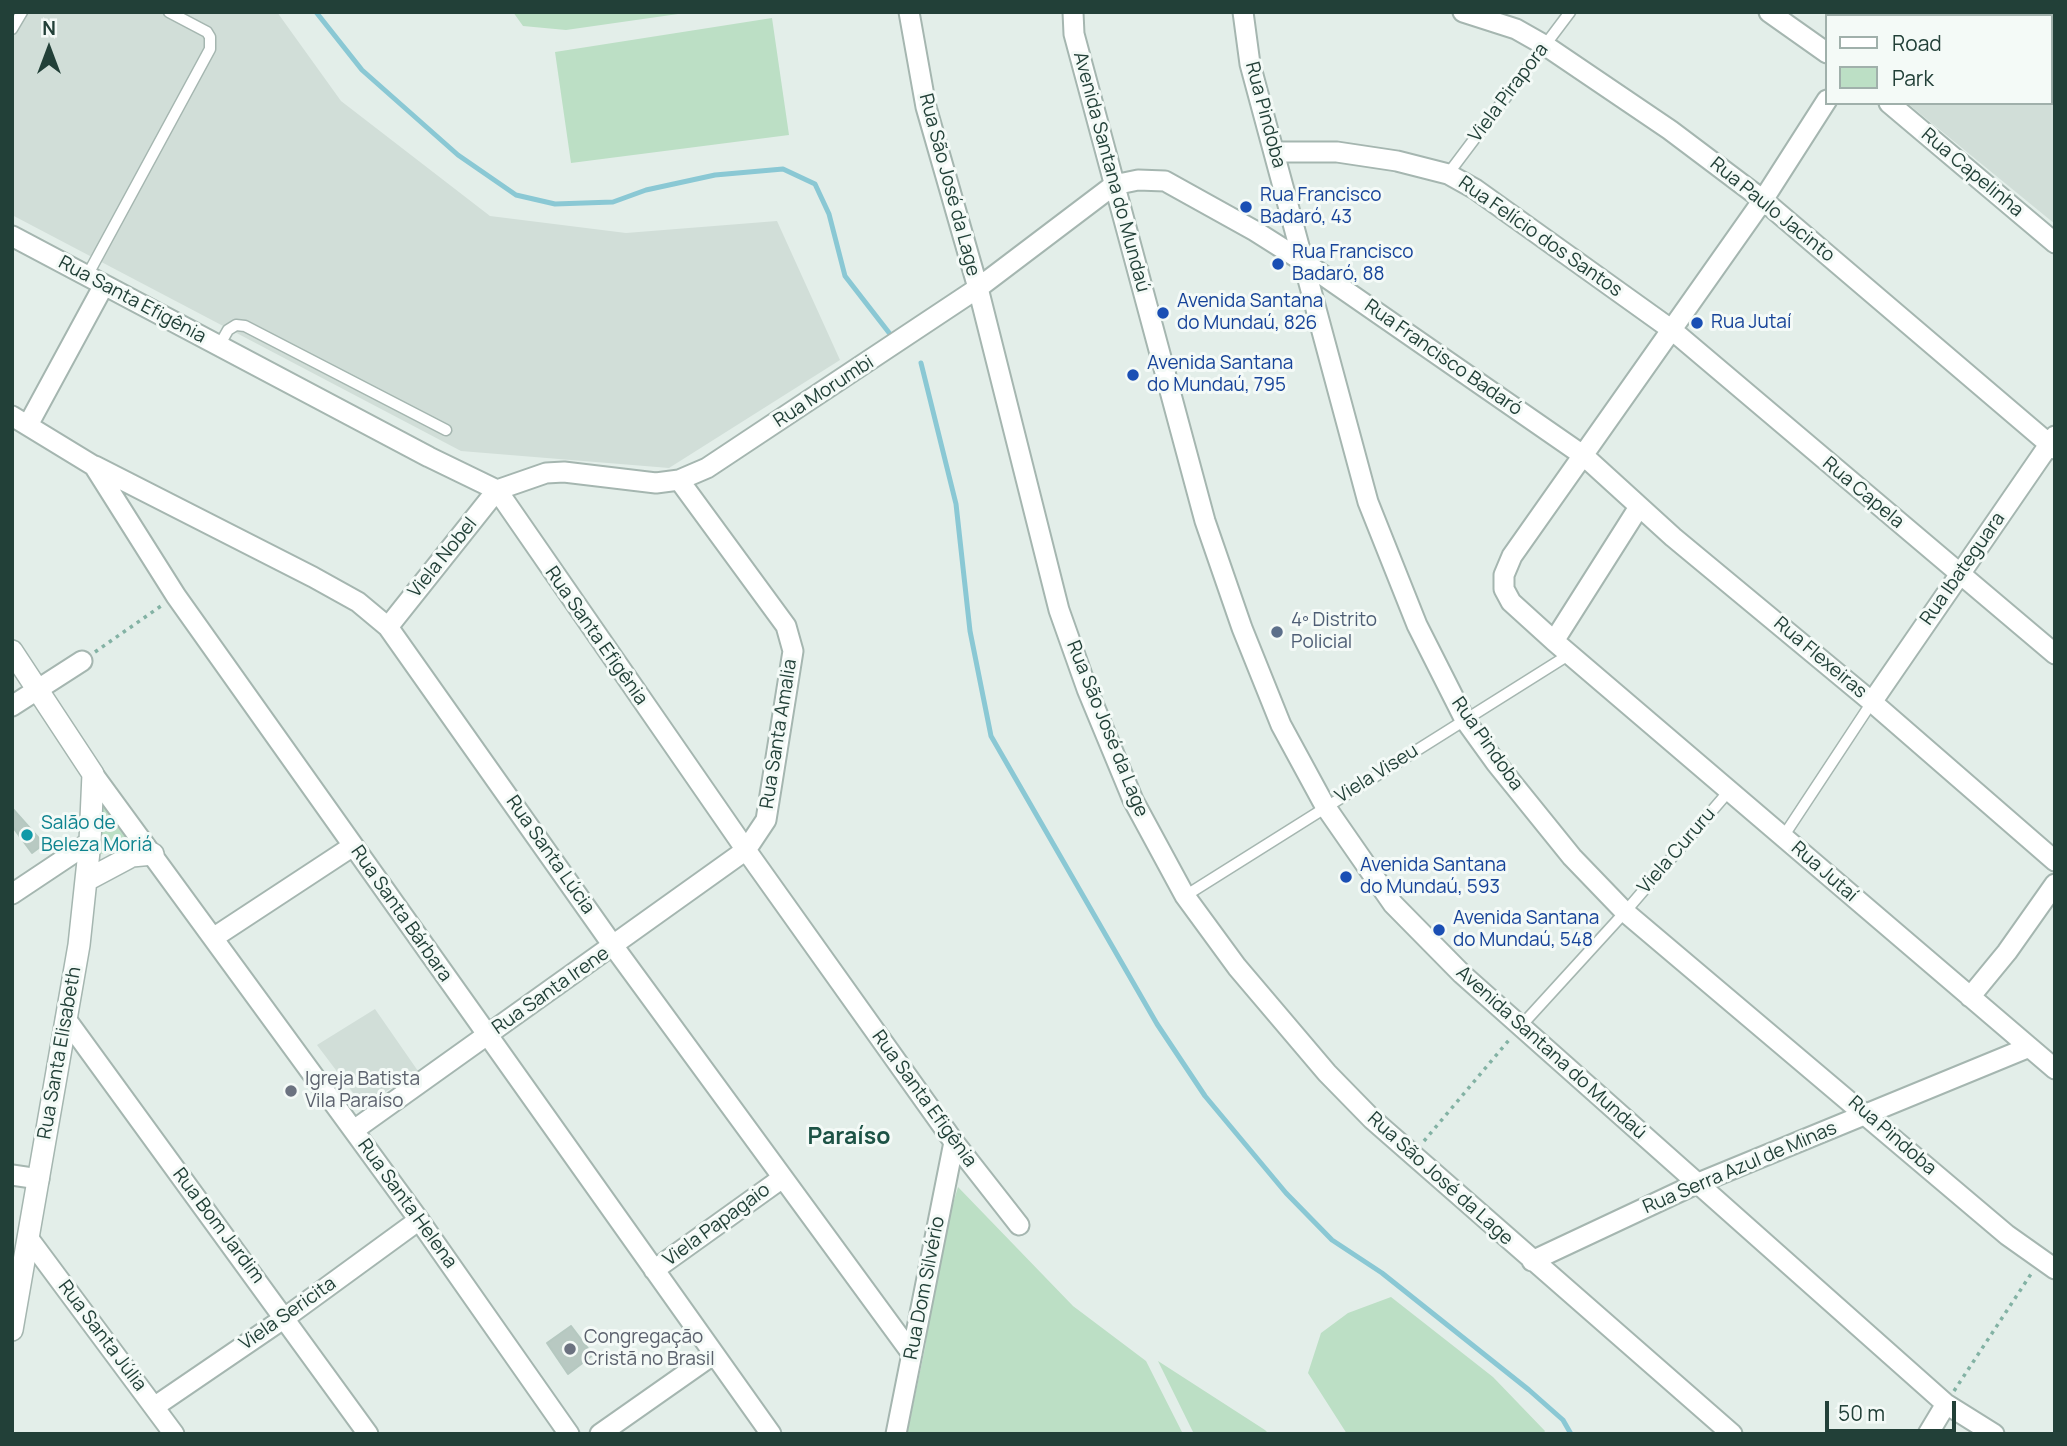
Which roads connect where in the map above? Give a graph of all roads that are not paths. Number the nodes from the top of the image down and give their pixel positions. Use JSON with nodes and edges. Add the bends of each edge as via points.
{"nodes":[{"id":1,"x":22,"y":12,"type":"edge"},
{"id":2,"x":169,"y":12,"type":"edge"},
{"id":3,"x":909,"y":12,"type":"edge"},
{"id":4,"x":1073,"y":12,"type":"edge"},
{"id":5,"x":1243,"y":12,"type":"edge"},
{"id":6,"x":1463,"y":12,"type":"edge"},
{"id":7,"x":1570,"y":12,"type":"edge"},
{"id":8,"x":1769,"y":12,"type":"edge"},
{"id":9,"x":12,"y":29,"type":"edge"},
{"id":10,"x":1546,"y":46,"type":"junction"},
{"id":11,"x":1826,"y":52,"type":"edge"},
{"id":12,"x":1826,"y":102,"type":"edge"},
{"id":13,"x":1891,"y":105,"type":"edge"},
{"id":14,"x":1276,"y":152,"type":"junction"},
{"id":15,"x":1448,"y":174,"type":"junction"},
{"id":16,"x":1114,"y":185,"type":"junction"},
{"id":17,"x":1763,"y":200,"type":"junction"},
{"id":18,"x":12,"y":236,"type":"edge"},
{"id":19,"x":2055,"y":243,"type":"edge"},
{"id":20,"x":1304,"y":262,"type":"junction"},
{"id":21,"x":96,"y":281,"type":"junction"},
{"id":22,"x":978,"y":288,"type":"junction"},
{"id":23,"x":1672,"y":330,"type":"junction"},
{"id":24,"x":219,"y":346,"type":"junction"},
{"id":25,"x":20,"y":421,"type":"edge"},
{"id":26,"x":446,"y":430,"type":"dead end"},
{"id":27,"x":2053,"y":443,"type":"edge"},
{"id":28,"x":1584,"y":456,"type":"junction"},
{"id":29,"x":94,"y":466,"type":"junction"},
{"id":30,"x":679,"y":480,"type":"junction"},
{"id":31,"x":498,"y":490,"type":"junction"},
{"id":32,"x":1639,"y":507,"type":"junction"},
{"id":33,"x":1958,"y":573,"type":"junction"},
{"id":34,"x":388,"y":627,"type":"junction"},
{"id":35,"x":1554,"y":641,"type":"junction"},
{"id":36,"x":12,"y":651,"type":"edge"},
{"id":37,"x":2055,"y":653,"type":"edge"},
{"id":38,"x":1571,"y":654,"type":"junction"},
{"id":39,"x":82,"y":661,"type":"road end"},
{"id":40,"x":40,"y":689,"type":"junction"},
{"id":41,"x":1872,"y":702,"type":"junction"},
{"id":42,"x":12,"y":706,"type":"edge"},
{"id":43,"x":1465,"y":720,"type":"junction"},
{"id":44,"x":93,"y":774,"type":"junction"},
{"id":45,"x":1729,"y":790,"type":"junction"},
{"id":46,"x":1325,"y":806,"type":"junction"},
{"id":47,"x":1783,"y":836,"type":"junction"},
{"id":48,"x":90,"y":842,"type":"junction"},
{"id":49,"x":353,"y":846,"type":"junction"},
{"id":50,"x":746,"y":850,"type":"junction"},
{"id":51,"x":153,"y":855,"type":"junction"},
{"id":52,"x":2055,"y":861,"type":"edge"},
{"id":53,"x":87,"y":880,"type":"junction"},
{"id":54,"x":2055,"y":884,"type":"edge"},
{"id":55,"x":12,"y":894,"type":"edge"},
{"id":56,"x":1185,"y":896,"type":"junction"},
{"id":57,"x":1625,"y":912,"type":"junction"},
{"id":58,"x":213,"y":938,"type":"junction"},
{"id":59,"x":614,"y":947,"type":"junction"},
{"id":60,"x":1970,"y":997,"type":"junction"},
{"id":61,"x":65,"y":1019,"type":"junction"},
{"id":62,"x":1519,"y":1027,"type":"junction"},
{"id":63,"x":487,"y":1035,"type":"junction"},
{"id":64,"x":2027,"y":1048,"type":"junction"},
{"id":65,"x":2055,"y":1069,"type":"edge"},
{"id":66,"x":1866,"y":1114,"type":"junction"},
{"id":67,"x":354,"y":1130,"type":"junction"},
{"id":68,"x":954,"y":1142,"type":"junction"},
{"id":69,"x":12,"y":1175,"type":"edge"},
{"id":70,"x":39,"y":1179,"type":"junction"},
{"id":71,"x":781,"y":1179,"type":"junction"},
{"id":72,"x":1696,"y":1184,"type":"junction"},
{"id":73,"x":419,"y":1220,"type":"junction"},
{"id":74,"x":1019,"y":1224,"type":"dead end"},
{"id":75,"x":29,"y":1239,"type":"junction"},
{"id":76,"x":1532,"y":1261,"type":"junction"},
{"id":77,"x":2047,"y":1265,"type":"edge"},
{"id":78,"x":653,"y":1270,"type":"junction"},
{"id":79,"x":286,"y":1317,"type":"junction"},
{"id":80,"x":12,"y":1330,"type":"edge"},
{"id":81,"x":714,"y":1354,"type":"junction"},
{"id":82,"x":912,"y":1354,"type":"junction"},
{"id":83,"x":1946,"y":1404,"type":"junction"},
{"id":84,"x":155,"y":1407,"type":"junction"},
{"id":85,"x":174,"y":1434,"type":"edge"},
{"id":86,"x":368,"y":1434,"type":"edge"},
{"id":87,"x":569,"y":1434,"type":"edge"},
{"id":88,"x":600,"y":1434,"type":"edge"},
{"id":89,"x":771,"y":1434,"type":"edge"},
{"id":90,"x":896,"y":1434,"type":"edge"},
{"id":91,"x":1732,"y":1434,"type":"edge"},
{"id":92,"x":1928,"y":1434,"type":"edge"},
{"id":93,"x":1994,"y":1434,"type":"edge"}],
"edges":[{"from":1,"to":9,"type":"lane"},
{"from":2,"to":21,"type":"lane","via":[[206,32],[210,49]]},
{"from":3,"to":22,"type":"street","name":"Rua São José da Lage","via":[[929,118]]},
{"from":4,"to":16,"type":"street","name":"Avenida Santana do Mundaú","via":[[1074,34]]},
{"from":5,"to":14,"type":"street","name":"Rua Pindoba","via":[[1250,64]]},
{"from":6,"to":10,"type":"street","name":"Rua Paulo Jacinto","via":[[1516,29]]},
{"from":7,"to":10,"type":"lane","name":"Viela Pirapora"},
{"from":8,"to":11,"type":"street"},
{"from":10,"to":15,"type":"lane","name":"Viela Pirapora"},
{"from":10,"to":17,"type":"street","name":"Rua Paulo Jacinto"},
{"from":12,"to":17,"type":"street","name":"Rua Jutaí"},
{"from":13,"to":19,"type":"street","name":"Rua Capelinha"},
{"from":14,"to":15,"type":"street","name":"Rua Felício dos Santos","via":[[1337,152]]},
{"from":14,"to":20,"type":"street","name":"Rua Pindoba"},
{"from":15,"to":23,"type":"street","name":"Rua Felício dos Santos"},
{"from":16,"to":20,"type":"street","name":"Rua Francisco Badaró","via":[[1165,181]]},
{"from":16,"to":22,"type":"street","name":"Rua Morumbi"},
{"from":16,"to":46,"type":"street","name":"Avenida Santana do Mundaú","via":[[1213,545],[1281,725]]},
{"from":17,"to":23,"type":"street","name":"Rua Jutaí"},
{"from":17,"to":27,"type":"street","name":"Rua Paulo Jacinto"},
{"from":18,"to":21,"type":"street","name":"Rua Santa Efigênia"},
{"from":20,"to":28,"type":"street","name":"Rua Francisco Badaró"},
{"from":20,"to":43,"type":"street","name":"Rua Pindoba","via":[[1368,502],[1417,625]]},
{"from":21,"to":24,"type":"street","name":"Rua Santa Efigênia"},
{"from":21,"to":25,"type":"street"},
{"from":22,"to":30,"type":"street","name":"Rua Morumbi","via":[[708,468]]},
{"from":22,"to":56,"type":"street","name":"Rua São José da Lage","via":[[1059,610],[1133,800]]},
{"from":23,"to":28,"type":"street","name":"Rua Jutaí"},
{"from":23,"to":33,"type":"street","name":"Rua Capela"},
{"from":24,"to":26,"type":"lane","via":[[228,330],[244,326]]},
{"from":24,"to":31,"type":"street","name":"Rua Santa Efigênia"},
{"from":25,"to":29,"type":"street","name":"Rua Santa Bárbara"},
{"from":27,"to":33,"type":"street","name":"Rua Ibateguara"},
{"from":28,"to":32,"type":"street","name":"Rua Flexeiras"},
{"from":28,"to":35,"type":"street","name":"Rua Jutaí","via":[[1512,556],[1504,575],[1504,589],[1511,602]]},
{"from":29,"to":34,"type":"street","name":"Rua Santa Lúcia","via":[[313,577],[358,602]]},
{"from":29,"to":49,"type":"street","name":"Rua Santa Bárbara","via":[[176,596]]},
{"from":30,"to":31,"type":"street","name":"Rua Morumbi","via":[[656,483],[564,472]]},
{"from":30,"to":50,"type":"street","name":"Rua Santa Amalia","via":[[786,626],[793,651],[766,820]]},
{"from":31,"to":34,"type":"street","name":"Viela Nobel"},
{"from":31,"to":50,"type":"street","name":"Rua Santa Efigênia"},
{"from":32,"to":35,"type":"street"},
{"from":32,"to":41,"type":"street","name":"Rua Flexeiras"},
{"from":33,"to":37,"type":"street","name":"Rua Capela"},
{"from":33,"to":41,"type":"street","name":"Rua Ibateguara"},
{"from":34,"to":59,"type":"street","name":"Rua Santa Lúcia"},
{"from":35,"to":38,"type":"street","name":"Rua Jutaí"},
{"from":36,"to":40,"type":"street"},
{"from":38,"to":43,"type":"lane","name":"Viela Viseu"},
{"from":38,"to":45,"type":"street","name":"Rua Jutaí"},
{"from":39,"to":40,"type":"street"},
{"from":40,"to":42,"type":"street"},
{"from":40,"to":44,"type":"street"},
{"from":41,"to":47,"type":"lane"},
{"from":41,"to":52,"type":"street","name":"Rua Flexeiras"},
{"from":43,"to":46,"type":"lane","name":"Viela Viseu"},
{"from":43,"to":57,"type":"street","name":"Rua Pindoba","via":[[1564,846]]},
{"from":44,"to":48,"type":"street","name":"Rua Santa Elisabeth"},
{"from":44,"to":51,"type":"street","name":"Rua Santa Helena"},
{"from":45,"to":47,"type":"street","name":"Rua Jutaí"},
{"from":45,"to":57,"type":"lane","name":"Viela Cururu"},
{"from":46,"to":56,"type":"lane","name":"Viela Viseu"},
{"from":46,"to":62,"type":"street","name":"Avenida Santana do Mundaú","via":[[1393,904]]},
{"from":47,"to":60,"type":"street","name":"Rua Jutaí"},
{"from":48,"to":53,"type":"street","name":"Rua Santa Elisabeth"},
{"from":48,"to":55,"type":"street"},
{"from":49,"to":58,"type":"street"},
{"from":49,"to":63,"type":"street","name":"Rua Santa Bárbara"},
{"from":50,"to":59,"type":"street","name":"Rua Santa Irene"},
{"from":50,"to":68,"type":"street","name":"Rua Santa Efigênia"},
{"from":51,"to":53,"type":"street","via":[[132,856]]},
{"from":51,"to":58,"type":"street","name":"Rua Santa Helena"},
{"from":53,"to":61,"type":"street","name":"Rua Santa Elisabeth"},
{"from":54,"to":60,"type":"street"},
{"from":56,"to":76,"type":"street","name":"Rua São José da Lage","via":[[1237,967],[1327,1073],[1412,1156]]},
{"from":57,"to":62,"type":"lane","name":"Viela Cururu"},
{"from":57,"to":66,"type":"street","name":"Rua Pindoba"},
{"from":58,"to":67,"type":"street","name":"Rua Santa Helena"},
{"from":59,"to":63,"type":"street","name":"Rua Santa Irene"},
{"from":59,"to":71,"type":"street","name":"Rua Santa Lúcia"},
{"from":60,"to":64,"type":"street","name":"Rua Jutaí"},
{"from":61,"to":70,"type":"street","name":"Rua Santa Elisabeth"},
{"from":61,"to":79,"type":"street","name":"Rua Bom Jardim"},
{"from":62,"to":72,"type":"street","name":"Avenida Santana do Mundaú"},
{"from":63,"to":67,"type":"street","name":"Rua Santa Irene"},
{"from":63,"to":78,"type":"street","name":"Rua Santa Bárbara"},
{"from":64,"to":65,"type":"street","name":"Rua Jutaí"},
{"from":64,"to":66,"type":"street","name":"Rua Serra Azul de Minas"},
{"from":66,"to":72,"type":"street","name":"Rua Serra Azul de Minas"},
{"from":66,"to":77,"type":"street","name":"Rua Pindoba"},
{"from":67,"to":73,"type":"street","name":"Rua Santa Helena"},
{"from":68,"to":74,"type":"street","name":"Rua Santa Efigênia"},
{"from":68,"to":82,"type":"street","name":"Rua Dom Silvério"},
{"from":69,"to":70,"type":"street"},
{"from":70,"to":75,"type":"street","name":"Rua Santa Elisabeth"},
{"from":71,"to":78,"type":"street","name":"Viela Papagaio"},
{"from":71,"to":82,"type":"street","name":"Rua Santa Lúcia"},
{"from":72,"to":76,"type":"street","name":"Rua Serra Azul de Minas"},
{"from":72,"to":83,"type":"street","name":"Avenida Santana do Mundaú"},
{"from":73,"to":79,"type":"street","name":"Viela Sericita"},
{"from":73,"to":87,"type":"street","name":"Rua Santa Helena"},
{"from":75,"to":80,"type":"street","name":"Rua Santa Elisabeth"},
{"from":75,"to":84,"type":"street","name":"Rua Santa Júlia"},
{"from":76,"to":91,"type":"street","name":"Rua São José da Lage"},
{"from":78,"to":81,"type":"street","name":"Rua Santa Bárbara"},
{"from":79,"to":84,"type":"street","name":"Viela Sericita"},
{"from":79,"to":86,"type":"street","name":"Rua Bom Jardim"},
{"from":81,"to":88,"type":"street"},
{"from":81,"to":89,"type":"street","name":"Rua Santa Bárbara"},
{"from":82,"to":90,"type":"street","name":"Rua Dom Silvério"},
{"from":83,"to":92,"type":"street"},
{"from":83,"to":93,"type":"street","name":"Avenida Santana do Mundaú"},
{"from":84,"to":85,"type":"street","name":"Rua Santa Júlia"}]}
